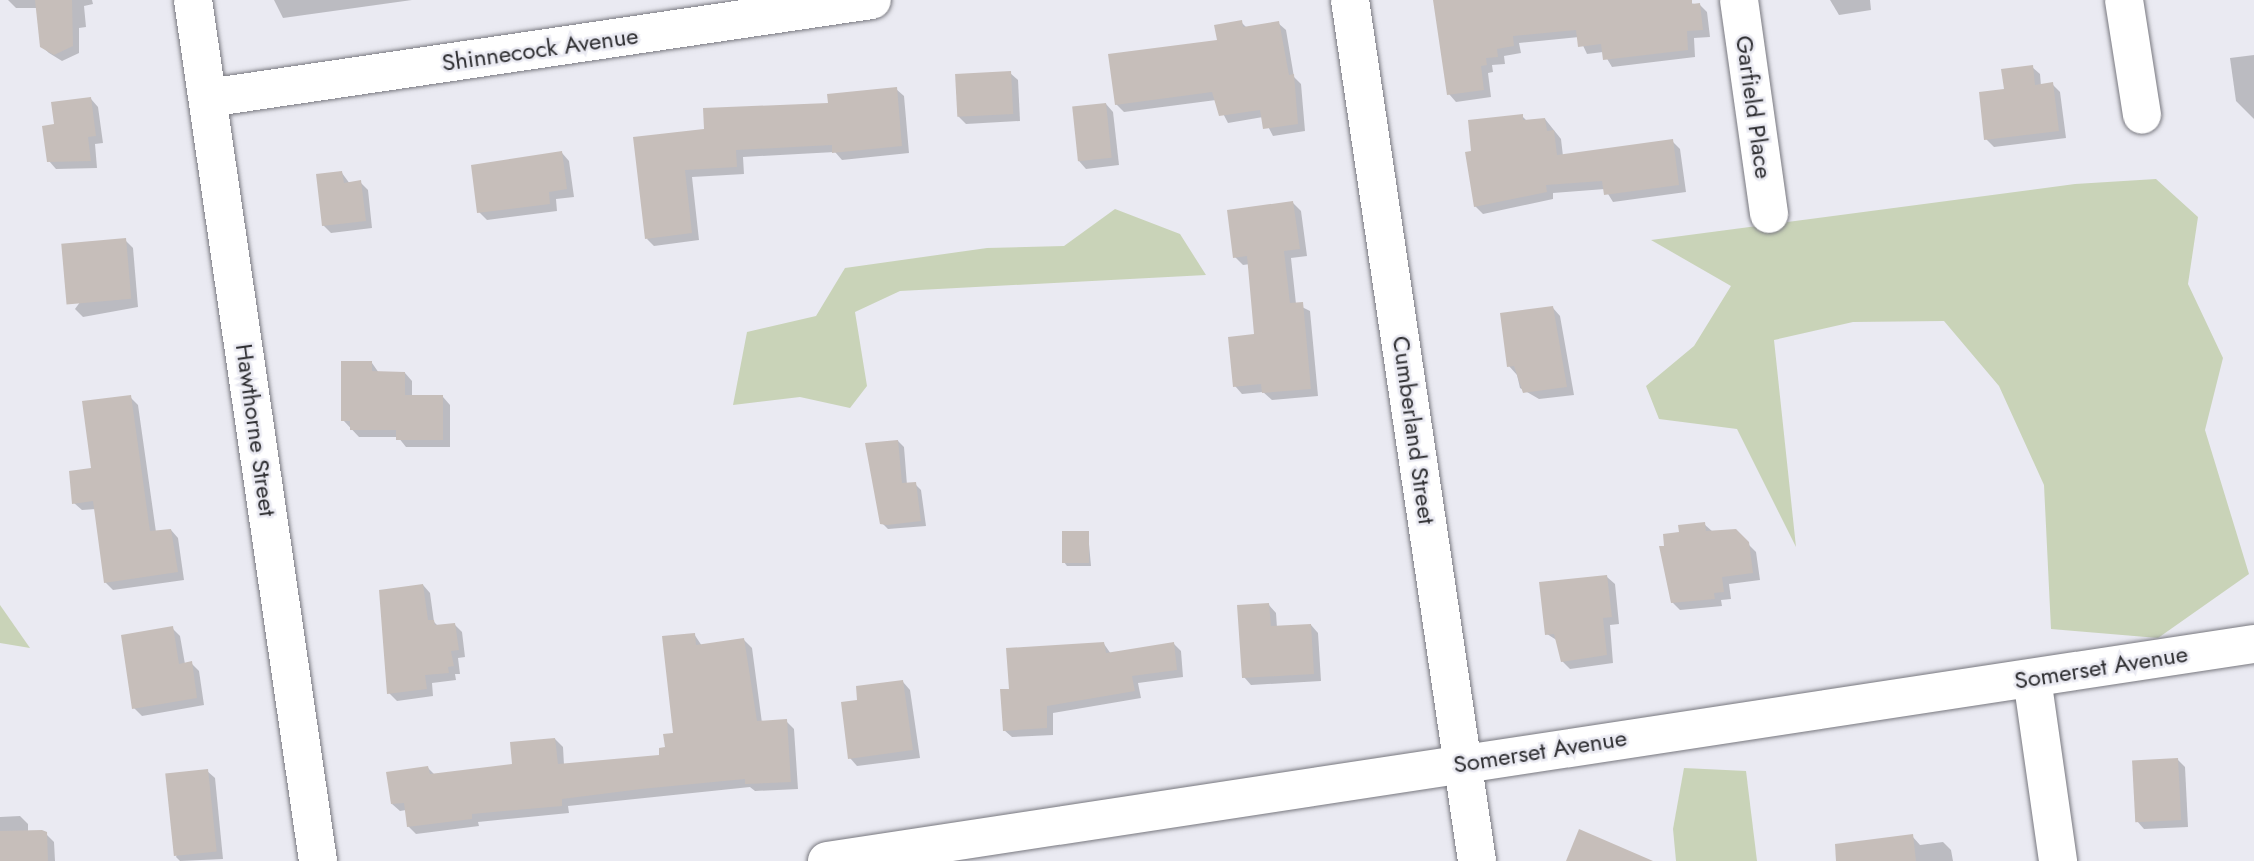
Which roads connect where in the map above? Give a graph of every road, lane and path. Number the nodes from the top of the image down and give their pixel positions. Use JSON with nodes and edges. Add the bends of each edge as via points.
{"nodes":[{"id":1,"x":194,"y":0,"type":"edge"},
{"id":2,"x":872,"y":0,"type":"edge"},
{"id":3,"x":1350,"y":0,"type":"edge"},
{"id":4,"x":1740,"y":0,"type":"edge"},
{"id":5,"x":2124,"y":0,"type":"edge"},
{"id":6,"x":208,"y":97,"type":"junction"},
{"id":7,"x":2142,"y":115,"type":"dead end"},
{"id":8,"x":1769,"y":214,"type":"dead end"},
{"id":9,"x":2254,"y":644,"type":"edge"},
{"id":10,"x":2032,"y":678,"type":"junction"},
{"id":11,"x":1461,"y":763,"type":"junction"},
{"id":12,"x":901,"y":856,"type":"edge"},
{"id":13,"x":318,"y":861,"type":"edge"},
{"id":14,"x":827,"y":861,"type":"edge"},
{"id":15,"x":1477,"y":861,"type":"edge"},
{"id":16,"x":2058,"y":861,"type":"edge"}],
"edges":[{"from":1,"to":6,"type":"street","name":"Hawthorne Street"},
{"from":2,"to":6,"type":"street","name":"Shinnecock Avenue"},
{"from":3,"to":11,"type":"street","name":"Cumberland Street"},
{"from":4,"to":8,"type":"street","name":"Garfield Place"},
{"from":5,"to":7,"type":"street"},
{"from":6,"to":13,"type":"street","name":"Hawthorne Street"},
{"from":9,"to":10,"type":"street","name":"Somerset Avenue"},
{"from":10,"to":11,"type":"street","name":"Somerset Avenue"},
{"from":10,"to":16,"type":"street"},
{"from":11,"to":12,"type":"street","name":"Somerset Avenue"},
{"from":11,"to":15,"type":"street","name":"Cumberland Street"},
{"from":12,"to":14,"type":"street","name":"Somerset Avenue"}]}
